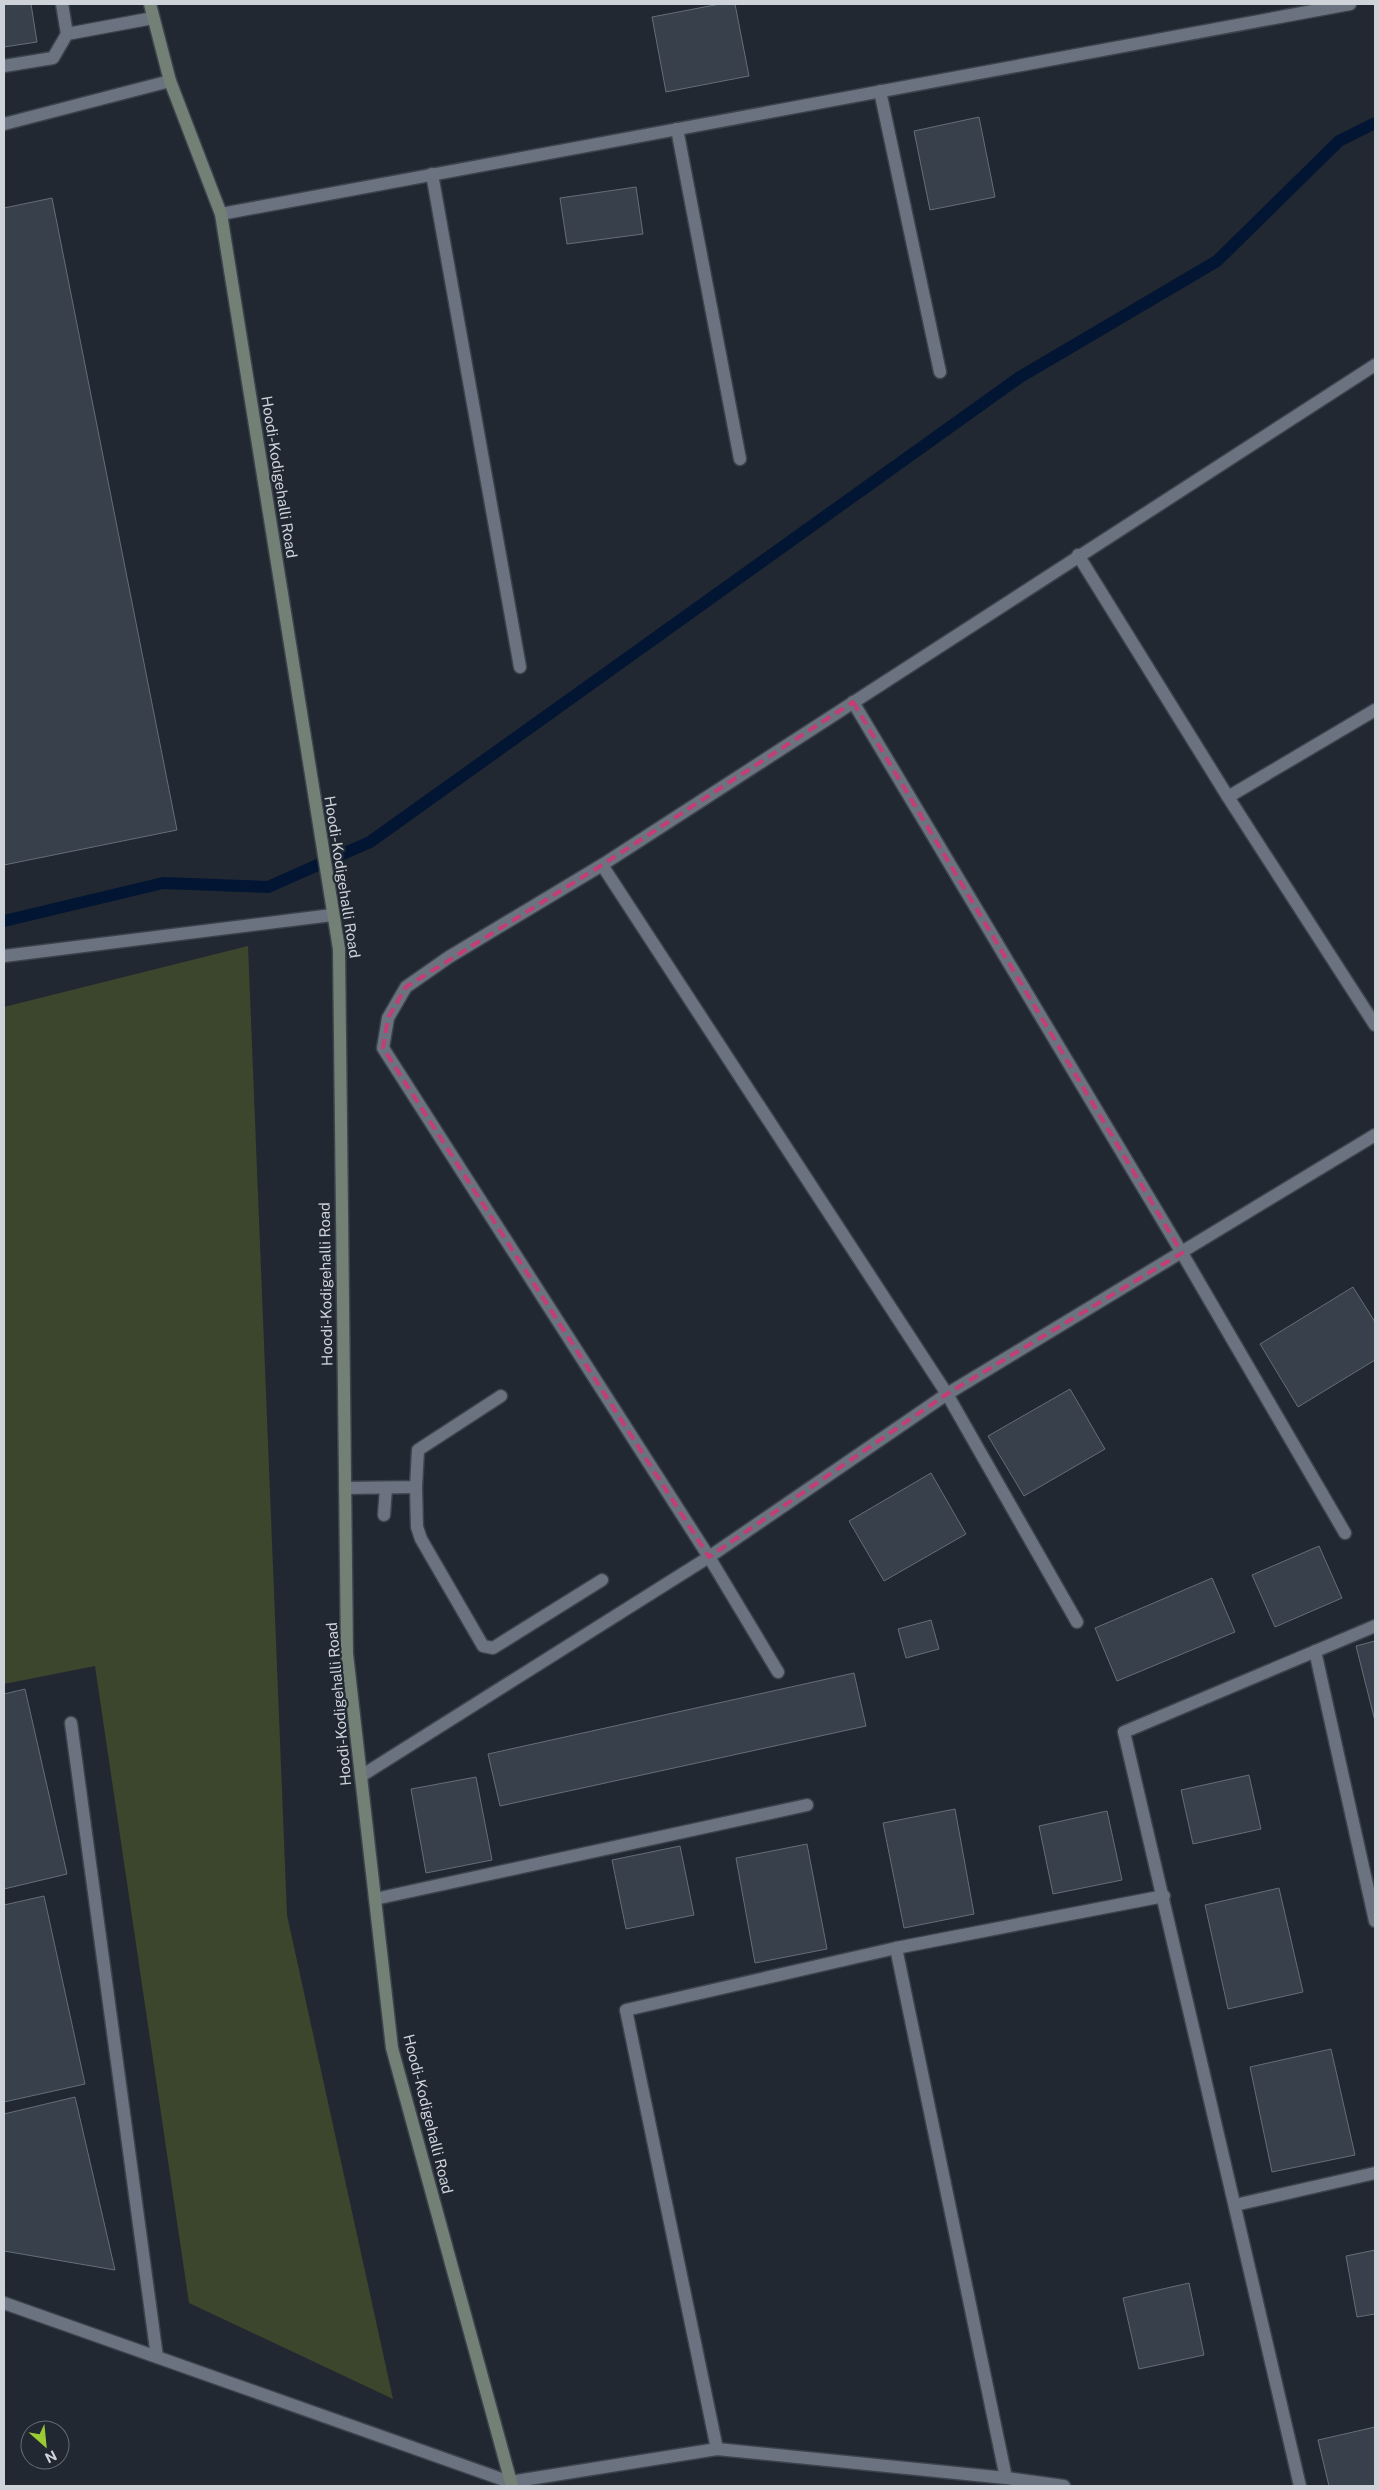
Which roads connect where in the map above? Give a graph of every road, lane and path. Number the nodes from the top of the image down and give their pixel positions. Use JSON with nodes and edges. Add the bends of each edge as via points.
{"nodes":[{"id":1,"x":62,"y":4,"type":"edge"},
{"id":2,"x":150,"y":4,"type":"edge"},
{"id":3,"x":1350,"y":4,"type":"edge"},
{"id":4,"x":154,"y":18,"type":"junction"},
{"id":5,"x":67,"y":34,"type":"junction"},
{"id":6,"x":4,"y":66,"type":"edge"},
{"id":7,"x":170,"y":81,"type":"junction"},
{"id":8,"x":880,"y":91,"type":"junction"},
{"id":9,"x":4,"y":124,"type":"edge"},
{"id":10,"x":677,"y":129,"type":"junction"},
{"id":11,"x":432,"y":174,"type":"junction"},
{"id":12,"x":220,"y":214,"type":"junction"},
{"id":13,"x":1375,"y":365,"type":"edge"},
{"id":14,"x":940,"y":372,"type":"dead end"},
{"id":15,"x":740,"y":459,"type":"dead end"},
{"id":16,"x":1078,"y":555,"type":"junction"},
{"id":17,"x":520,"y":667,"type":"dead end"},
{"id":18,"x":852,"y":702,"type":"junction"},
{"id":19,"x":1375,"y":710,"type":"edge"},
{"id":20,"x":1228,"y":797,"type":"junction"},
{"id":21,"x":602,"y":865,"type":"junction"},
{"id":22,"x":332,"y":915,"type":"junction"},
{"id":23,"x":4,"y":956,"type":"edge"},
{"id":24,"x":1375,"y":1025,"type":"edge"},
{"id":25,"x":1375,"y":1135,"type":"edge"},
{"id":26,"x":1182,"y":1253,"type":"junction"},
{"id":27,"x":947,"y":1394,"type":"junction"},
{"id":28,"x":501,"y":1396,"type":"dead end"},
{"id":29,"x":416,"y":1487,"type":"junction"},
{"id":30,"x":345,"y":1488,"type":"junction"},
{"id":31,"x":386,"y":1488,"type":"junction"},
{"id":32,"x":384,"y":1515,"type":"dead end"},
{"id":33,"x":1345,"y":1533,"type":"dead end"},
{"id":34,"x":709,"y":1557,"type":"junction"},
{"id":35,"x":602,"y":1580,"type":"dead end"},
{"id":36,"x":1077,"y":1622,"type":"dead end"},
{"id":37,"x":1375,"y":1626,"type":"edge"},
{"id":38,"x":1315,"y":1651,"type":"junction"},
{"id":39,"x":778,"y":1672,"type":"dead end"},
{"id":40,"x":71,"y":1723,"type":"dead end"},
{"id":41,"x":361,"y":1776,"type":"junction"},
{"id":42,"x":807,"y":1804,"type":"dead end"},
{"id":43,"x":1164,"y":1896,"type":"junction"},
{"id":44,"x":375,"y":1899,"type":"junction"},
{"id":45,"x":1375,"y":1921,"type":"edge"},
{"id":46,"x":896,"y":1948,"type":"junction"},
{"id":47,"x":1375,"y":2173,"type":"edge"},
{"id":48,"x":1235,"y":2205,"type":"junction"},
{"id":49,"x":4,"y":2303,"type":"edge"},
{"id":50,"x":157,"y":2357,"type":"junction"},
{"id":51,"x":718,"y":2449,"type":"junction"},
{"id":52,"x":1006,"y":2478,"type":"junction"},
{"id":53,"x":511,"y":2484,"type":"edge"},
{"id":54,"x":1064,"y":2486,"type":"edge"},
{"id":55,"x":1300,"y":2486,"type":"edge"}],
"edges":[{"from":1,"to":5,"type":"street"},
{"from":2,"to":4,"type":"street","name":"Hoodi-Kodigehalli Road"},
{"from":3,"to":8,"type":"street"},
{"from":4,"to":5,"type":"street"},
{"from":4,"to":7,"type":"street","name":"Hoodi-Kodigehalli Road"},
{"from":5,"to":6,"type":"street","via":[[53,58]]},
{"from":7,"to":9,"type":"street"},
{"from":7,"to":12,"type":"street","name":"Hoodi-Kodigehalli Road"},
{"from":8,"to":10,"type":"street"},
{"from":8,"to":14,"type":"street"},
{"from":10,"to":11,"type":"street"},
{"from":10,"to":15,"type":"street"},
{"from":11,"to":12,"type":"street"},
{"from":11,"to":17,"type":"street"},
{"from":12,"to":22,"type":"street","name":"Hoodi-Kodigehalli Road"},
{"from":13,"to":16,"type":"street"},
{"from":16,"to":18,"type":"street"},
{"from":16,"to":20,"type":"street"},
{"from":18,"to":21,"type":"street"},
{"from":18,"to":26,"type":"street"},
{"from":19,"to":20,"type":"street"},
{"from":20,"to":24,"type":"street"},
{"from":21,"to":27,"type":"street"},
{"from":21,"to":34,"type":"street","via":[[449,957],[406,987],[388,1018],[383,1048]]},
{"from":22,"to":23,"type":"street"},
{"from":22,"to":30,"type":"street","name":"Hoodi-Kodigehalli Road","via":[[339,949]]},
{"from":25,"to":26,"type":"street"},
{"from":26,"to":27,"type":"street"},
{"from":26,"to":33,"type":"street"},
{"from":27,"to":34,"type":"street"},
{"from":27,"to":36,"type":"street"},
{"from":28,"to":29,"type":"street","via":[[418,1450]]},
{"from":29,"to":31,"type":"street"},
{"from":29,"to":35,"type":"street","via":[[416,1527],[483,1646],[492,1648]]},
{"from":30,"to":31,"type":"street"},
{"from":30,"to":41,"type":"street","name":"Hoodi-Kodigehalli Road","via":[[347,1654]]},
{"from":31,"to":32,"type":"street"},
{"from":34,"to":39,"type":"street"},
{"from":34,"to":41,"type":"street"},
{"from":37,"to":38,"type":"street"},
{"from":38,"to":43,"type":"street","via":[[1124,1732]]},
{"from":38,"to":45,"type":"street"},
{"from":40,"to":50,"type":"street"},
{"from":41,"to":44,"type":"street","name":"Hoodi-Kodigehalli Road"},
{"from":42,"to":44,"type":"street"},
{"from":43,"to":46,"type":"street"},
{"from":43,"to":48,"type":"street"},
{"from":44,"to":53,"type":"street","name":"Hoodi-Kodigehalli Road","via":[[392,2048]]},
{"from":46,"to":51,"type":"street","via":[[626,2010]]},
{"from":46,"to":52,"type":"street"},
{"from":47,"to":48,"type":"street"},
{"from":48,"to":55,"type":"street"},
{"from":49,"to":50,"type":"street"},
{"from":50,"to":53,"type":"street"},
{"from":51,"to":52,"type":"street"},
{"from":51,"to":53,"type":"street"},
{"from":52,"to":54,"type":"street"}]}
